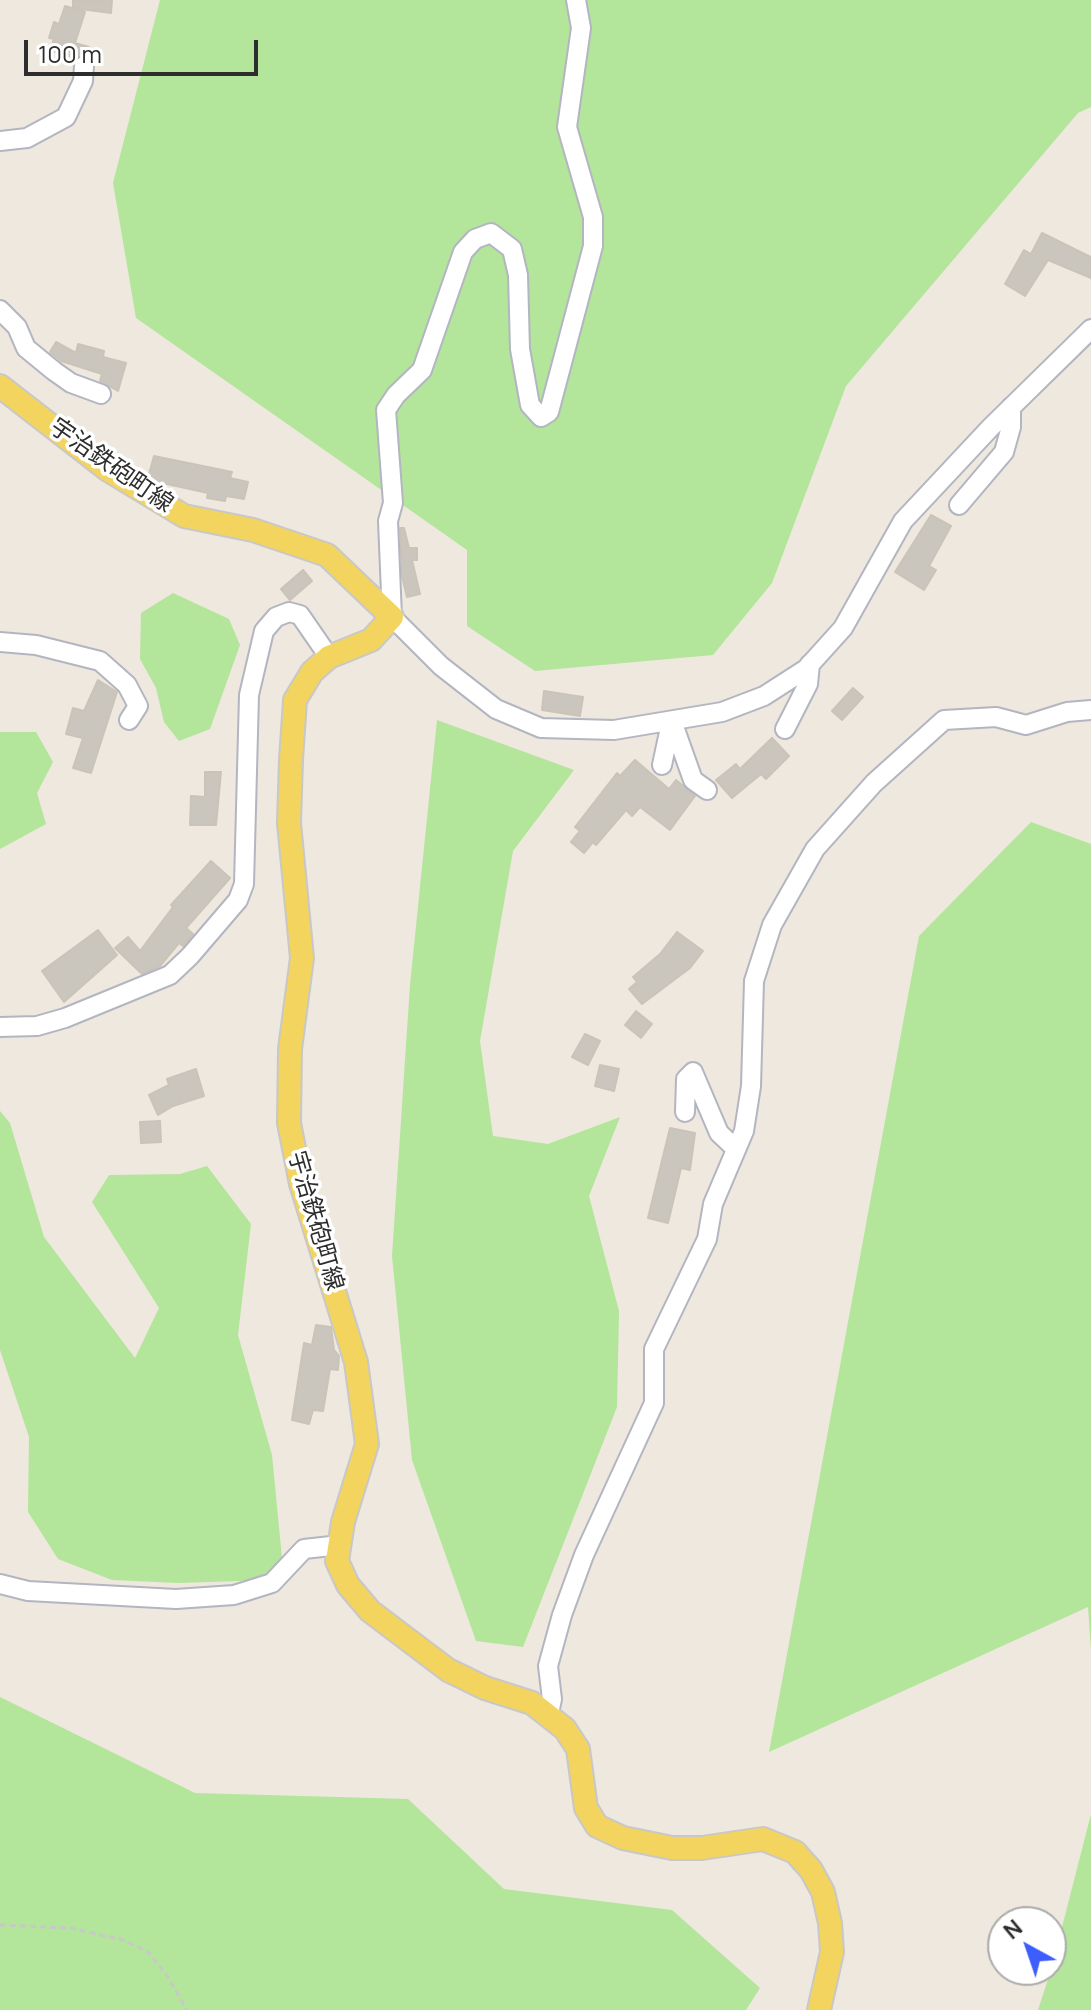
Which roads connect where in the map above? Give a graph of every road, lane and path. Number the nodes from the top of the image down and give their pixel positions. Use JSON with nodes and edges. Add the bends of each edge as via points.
{"nodes":[{"id":1,"x":576,"y":0,"type":"edge"},
{"id":2,"x":84,"y":66,"type":"dead end"},
{"id":3,"x":0,"y":141,"type":"edge"},
{"id":4,"x":0,"y":310,"type":"edge"},
{"id":5,"x":1091,"y":329,"type":"edge"},
{"id":6,"x":0,"y":386,"type":"edge"},
{"id":7,"x":101,"y":394,"type":"dead end"},
{"id":8,"x":1011,"y":407,"type":"junction"},
{"id":9,"x":959,"y":505,"type":"dead end"},
{"id":10,"x":392,"y":617,"type":"junction"},
{"id":11,"x":0,"y":642,"type":"edge"},
{"id":12,"x":329,"y":657,"type":"junction"},
{"id":13,"x":810,"y":664,"type":"junction"},
{"id":14,"x":1091,"y":710,"type":"edge"},
{"id":15,"x":129,"y":720,"type":"dead end"},
{"id":16,"x":672,"y":721,"type":"junction"},
{"id":17,"x":785,"y":729,"type":"dead end"},
{"id":18,"x":662,"y":765,"type":"dead end"},
{"id":19,"x":707,"y":790,"type":"dead end"},
{"id":20,"x":0,"y":1027,"type":"edge"},
{"id":21,"x":685,"y":1112,"type":"dead end"},
{"id":22,"x":736,"y":1149,"type":"junction"},
{"id":23,"x":340,"y":1545,"type":"junction"},
{"id":24,"x":0,"y":1584,"type":"edge"},
{"id":25,"x":549,"y":1713,"type":"junction"},
{"id":26,"x":0,"y":1925,"type":"edge"},
{"id":27,"x":187,"y":2010,"type":"edge"},
{"id":28,"x":819,"y":2010,"type":"edge"}],
"edges":[{"from":1,"to":10,"type":"street","via":[[581,28],[567,127],[590,203],[593,246],[556,391],[549,412],[541,417],[530,405],[520,349],[512,249],[491,233],[475,239],[463,252],[422,370],[386,410],[393,503],[388,521]]},
{"from":2,"to":3,"type":"street","via":[[83,81],[66,117],[27,138]]},
{"from":4,"to":7,"type":"street","via":[[17,327],[26,348],[71,383]]},
{"from":5,"to":8,"type":"street"},
{"from":6,"to":10,"type":"main road","name":"宇治鉄砲町線","via":[[108,470],[184,516],[253,530],[327,555]]},
{"from":8,"to":9,"type":"street","via":[[1004,452]]},
{"from":8,"to":13,"type":"street","via":[[903,521],[843,628]]},
{"from":10,"to":12,"type":"main road","name":"宇治鉄砲町線","via":[[371,640]]},
{"from":10,"to":16,"type":"street","via":[[470,692],[518,720],[571,731]]},
{"from":11,"to":15,"type":"street","via":[[100,661],[127,685],[138,706]]},
{"from":12,"to":20,"type":"street","via":[[300,615],[276,617],[264,631],[249,695],[244,884],[238,900],[190,956],[170,975],[65,1018],[37,1026]]},
{"from":12,"to":23,"type":"main road","name":"宇治鉄砲町線","via":[[312,672],[295,700],[289,823],[302,958],[290,1049],[289,1123],[301,1184],[356,1362],[367,1444]]},
{"from":13,"to":16,"type":"street","via":[[764,696],[722,712]]},
{"from":13,"to":17,"type":"street","via":[[808,684]]},
{"from":14,"to":22,"type":"street","via":[[1026,725],[996,717],[944,720],[874,783],[815,849],[772,925],[754,981],[751,1086]]},
{"from":16,"to":18,"type":"street"},
{"from":16,"to":19,"type":"street","via":[[693,780]]},
{"from":21,"to":22,"type":"street","via":[[686,1079],[693,1072],[719,1133]]},
{"from":22,"to":25,"type":"street","via":[[713,1204],[707,1239],[654,1349],[654,1403],[562,1615],[548,1666]]},
{"from":23,"to":24,"type":"street","via":[[304,1549],[272,1583],[234,1595],[176,1599],[28,1591]]},
{"from":23,"to":25,"type":"main road","name":"宇治鉄砲町線","via":[[337,1561],[348,1585],[370,1611],[448,1670]]},
{"from":25,"to":28,"type":"main road","name":"宇治鉄砲町線","via":[[578,1749],[586,1808],[597,1826],[623,1838],[672,1848],[763,1839],[795,1852],[823,1892],[830,1923],[832,1952]]},
{"from":26,"to":27,"type":"path","via":[[70,1928],[123,1940],[148,1952]]}]}
